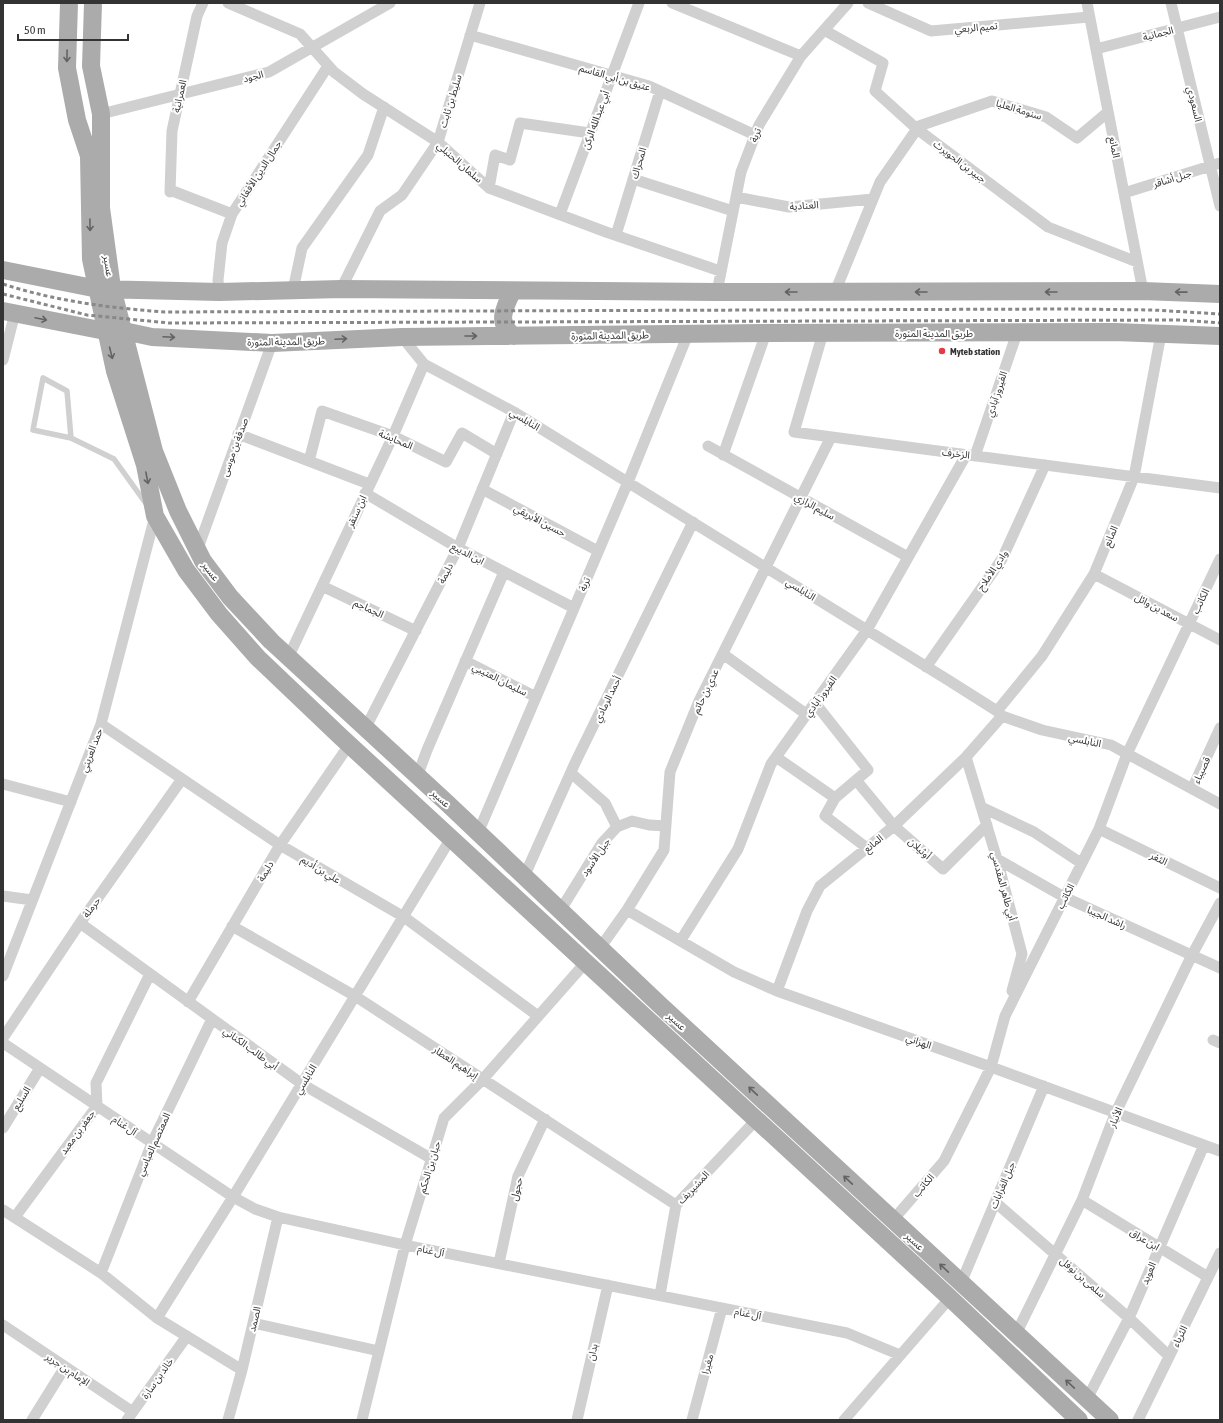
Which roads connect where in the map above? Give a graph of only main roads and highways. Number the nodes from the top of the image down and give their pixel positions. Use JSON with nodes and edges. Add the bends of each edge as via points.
{"nodes":[{"id":1,"x":69,"y":3,"type":"edge"},
{"id":2,"x":95,"y":7,"type":"edge"},
{"id":3,"x":3,"y":270,"type":"edge"},
{"id":4,"x":105,"y":289,"type":"junction"},
{"id":5,"x":512,"y":292,"type":"junction"},
{"id":6,"x":1220,"y":294,"type":"edge"},
{"id":7,"x":9,"y":312,"type":"edge"},
{"id":8,"x":105,"y":331,"type":"junction"},
{"id":9,"x":124,"y":331,"type":"junction"},
{"id":10,"x":514,"y":336,"type":"junction"},
{"id":11,"x":1220,"y":336,"type":"edge"},
{"id":12,"x":1078,"y":1420,"type":"edge"},
{"id":13,"x":1110,"y":1420,"type":"edge"}],
"edges":[{"from":1,"to":4,"type":"main road","name":"عسير","one_way":true,"via":[[67,68],[77,120],[89,156],[91,260]]},
{"from":2,"to":4,"type":"main road","name":"عسير","via":[[91,66],[101,114],[101,208]]},
{"from":3,"to":4,"type":"main road"},
{"from":4,"to":5,"type":"main road","via":[[219,292]]},
{"from":4,"to":8,"type":"main road","name":"عسير"},
{"from":4,"to":9,"type":"main road","name":"عسير"},
{"from":6,"to":5,"type":"main road","one_way":true,"via":[[1143,291]]},
{"from":5,"to":10,"type":"main road","via":[[503,320],[505,329]]},
{"from":7,"to":8,"type":"main road","name":"طريق المدينة المنورة","one_way":true},
{"from":8,"to":9,"type":"main road","name":"طريق المدينة المنورة"},
{"from":8,"to":12,"type":"main road","name":"عسير","one_way":true,"via":[[145,465],[155,516],[186,570],[218,614],[258,658],[349,745],[757,1119]]},
{"from":9,"to":10,"type":"main road","name":"طريق المدينة المنورة","one_way":true,"via":[[152,337],[272,343],[402,337]]},
{"from":13,"to":9,"type":"main road","name":"عسير","one_way":true,"via":[[288,658],[230,597],[196,551],[154,451]]},
{"from":10,"to":11,"type":"main road","name":"طريق المدينة المنورة","via":[[766,333]]}]}
